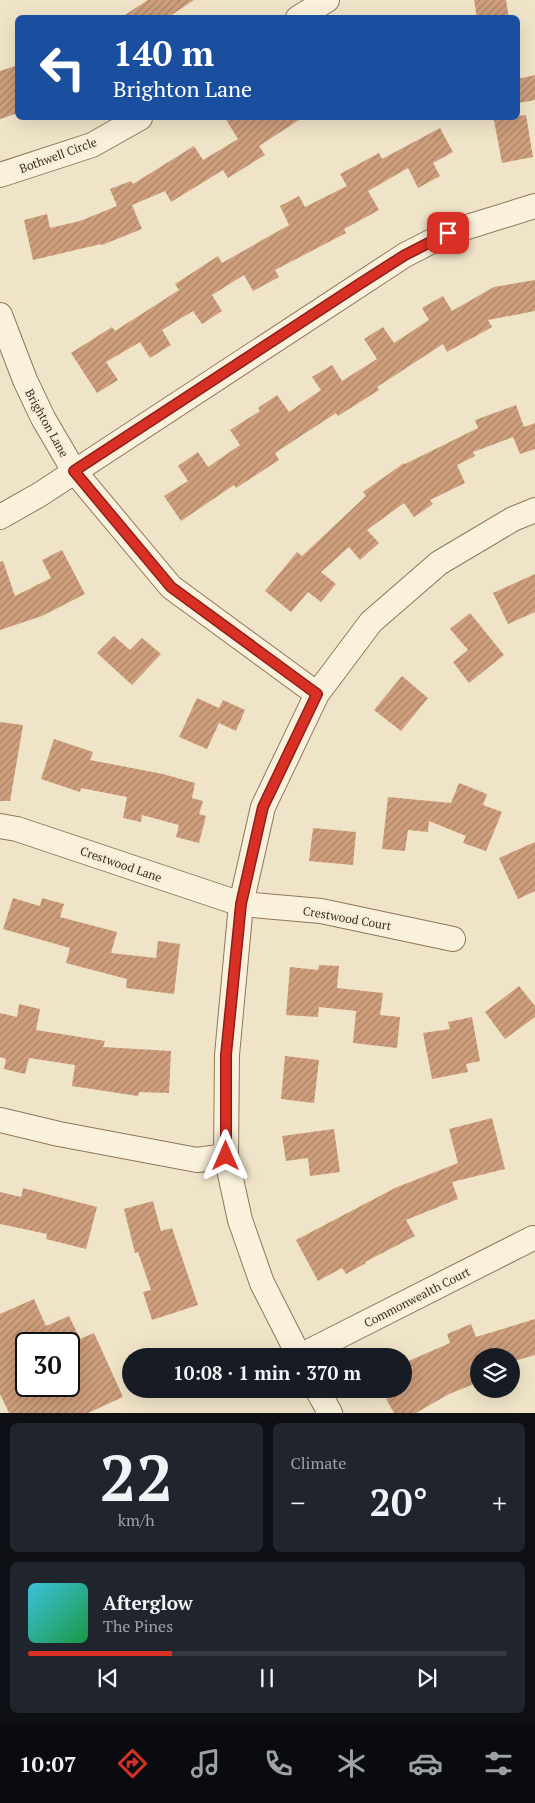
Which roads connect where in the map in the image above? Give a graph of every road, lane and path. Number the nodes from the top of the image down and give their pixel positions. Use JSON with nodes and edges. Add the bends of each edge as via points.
{"nodes":[{"id":1,"x":327,"y":0,"type":"edge"},
{"id":2,"x":303,"y":15,"type":"edge"},
{"id":3,"x":136,"y":120,"type":"edge"},
{"id":4,"x":0,"y":175,"type":"edge"},
{"id":5,"x":535,"y":206,"type":"edge"},
{"id":6,"x":0,"y":316,"type":"edge"},
{"id":7,"x":74,"y":471,"type":"junction"},
{"id":8,"x":535,"y":510,"type":"edge"},
{"id":9,"x":0,"y":517,"type":"edge"},
{"id":10,"x":317,"y":694,"type":"junction"},
{"id":11,"x":0,"y":826,"type":"edge"},
{"id":12,"x":241,"y":904,"type":"junction"},
{"id":13,"x":453,"y":939,"type":"dead end"},
{"id":14,"x":0,"y":1120,"type":"edge"},
{"id":15,"x":226,"y":1156,"type":"junction"},
{"id":16,"x":533,"y":1238,"type":"dead end"},
{"id":17,"x":296,"y":1348,"type":"edge"},
{"id":18,"x":316,"y":1348,"type":"edge"},
{"id":19,"x":322,"y":1398,"type":"edge"},
{"id":20,"x":330,"y":1413,"type":"edge"}],
"edges":[{"from":1,"to":2,"type":"street"},
{"from":3,"to":4,"type":"street","name":"Bothwell Circle","via":[[92,145]]},
{"from":5,"to":7,"type":"street","via":[[448,233],[405,255]]},
{"from":6,"to":7,"type":"street","name":"Brighton Lane","via":[[24,380]]},
{"from":7,"to":9,"type":"street"},
{"from":7,"to":10,"type":"street","name":"Brighton Lane","via":[[171,587]]},
{"from":8,"to":10,"type":"street","via":[[513,519],[439,563],[371,622]]},
{"from":10,"to":12,"type":"street","via":[[263,807]]},
{"from":11,"to":12,"type":"street","name":"Crestwood Lane"},
{"from":12,"to":13,"type":"street","name":"Crestwood Court","via":[[321,911]]},
{"from":12,"to":15,"type":"street","via":[[226,1055]]},
{"from":14,"to":15,"type":"street","via":[[197,1160]]},
{"from":15,"to":17,"type":"street","via":[[240,1220],[262,1283]]},
{"from":16,"to":18,"type":"street","name":"Commonwealth Court"},
{"from":19,"to":20,"type":"street"}]}
